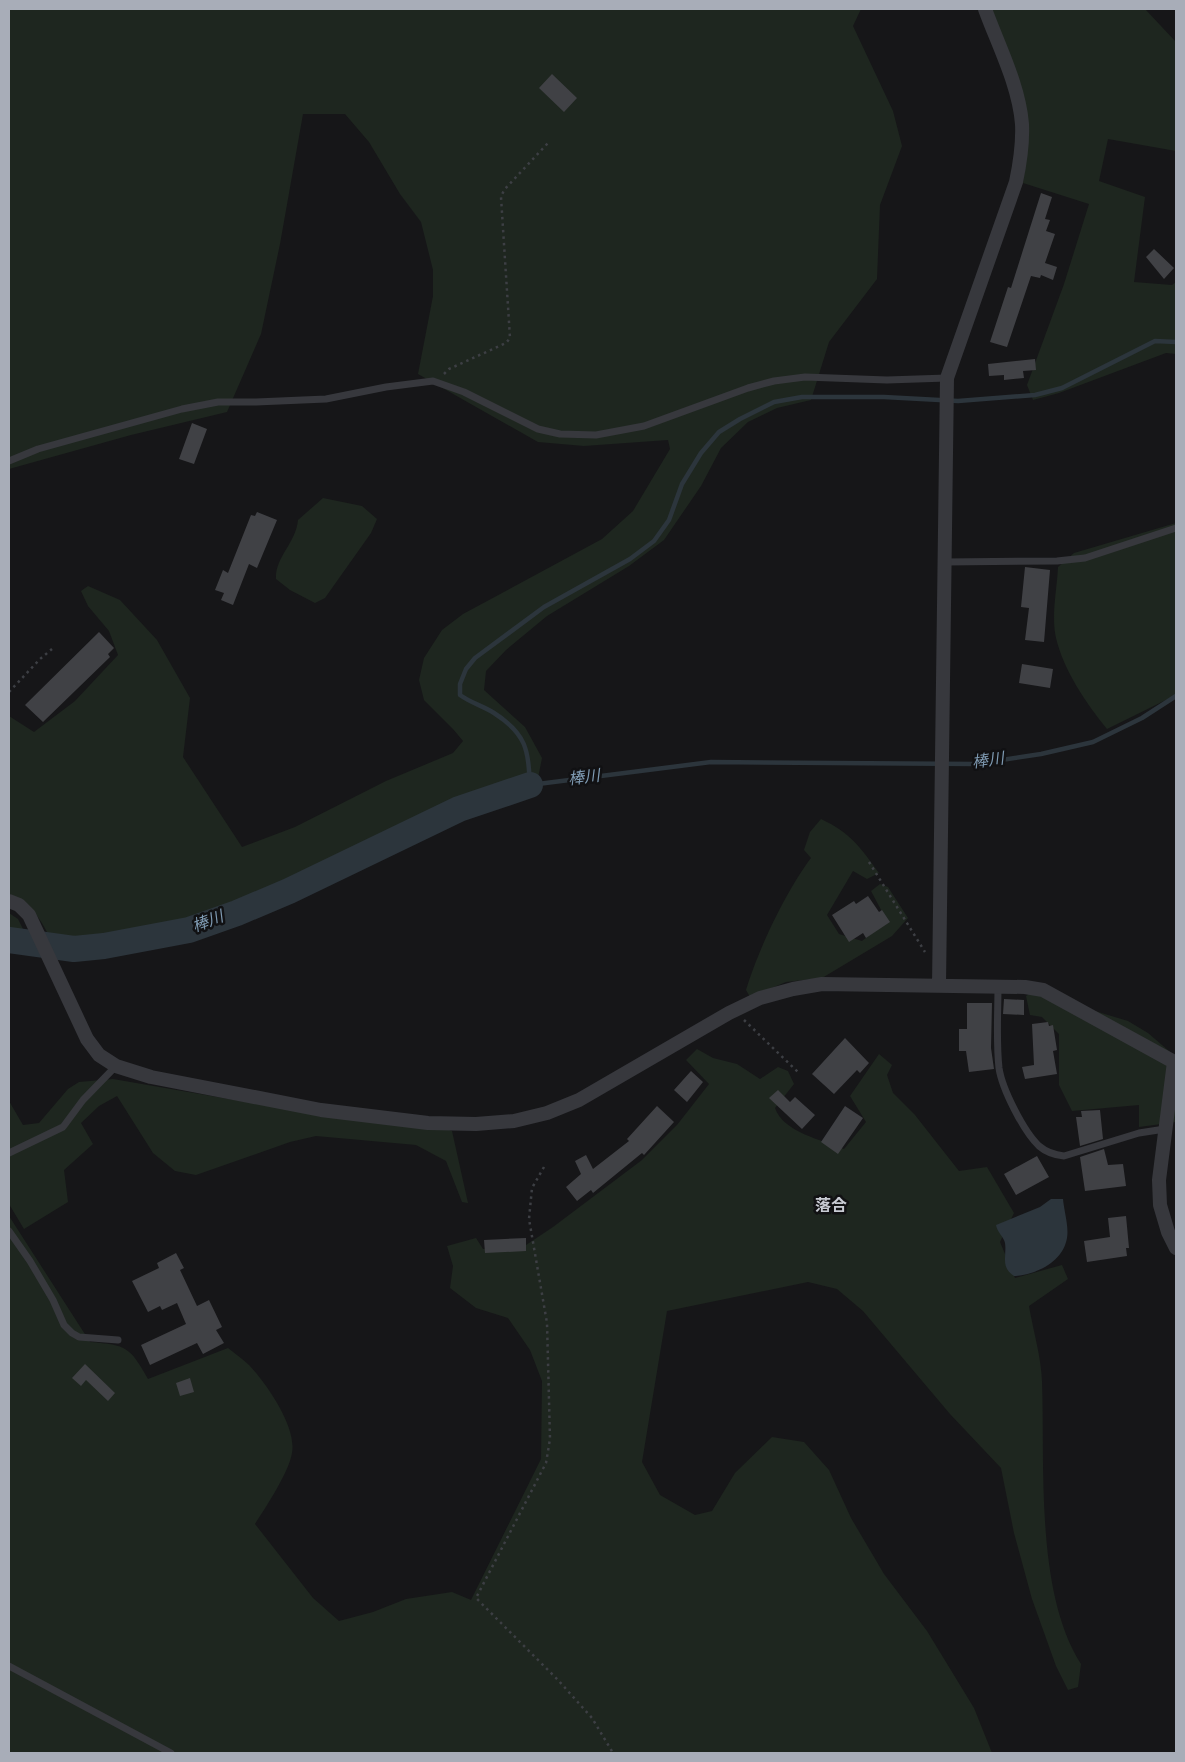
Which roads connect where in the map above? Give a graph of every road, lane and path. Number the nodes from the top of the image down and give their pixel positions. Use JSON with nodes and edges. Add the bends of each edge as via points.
{"nodes":[{"id":1,"x":985,"y":9,"type":"edge"},
{"id":2,"x":548,"y":143,"type":"dead end"},
{"id":3,"x":947,"y":378,"type":"junction"},
{"id":4,"x":439,"y":381,"type":"junction"},
{"id":5,"x":9,"y":461,"type":"edge"},
{"id":6,"x":1176,"y":528,"type":"edge"},
{"id":7,"x":946,"y":562,"type":"junction"},
{"id":8,"x":52,"y":649,"type":"dead end"},
{"id":9,"x":9,"y":692,"type":"edge"},
{"id":10,"x":869,"y":862,"type":"dead end"},
{"id":11,"x":9,"y":901,"type":"edge"},
{"id":12,"x":939,"y":978,"type":"junction"},
{"id":13,"x":998,"y":986,"type":"junction"},
{"id":14,"x":740,"y":1015,"type":"dead end"},
{"id":15,"x":1175,"y":1062,"type":"edge"},
{"id":16,"x":116,"y":1066,"type":"junction"},
{"id":17,"x":799,"y":1073,"type":"dead end"},
{"id":18,"x":1166,"y":1129,"type":"junction"},
{"id":19,"x":9,"y":1153,"type":"edge"},
{"id":20,"x":544,"y":1167,"type":"dead end"},
{"id":21,"x":9,"y":1231,"type":"edge"},
{"id":22,"x":1176,"y":1248,"type":"edge"},
{"id":23,"x":118,"y":1340,"type":"dead end"},
{"id":24,"x":9,"y":1666,"type":"edge"},
{"id":25,"x":171,"y":1753,"type":"edge"},
{"id":26,"x":613,"y":1753,"type":"edge"}],
"edges":[{"from":1,"to":3,"type":"street","via":[[1015,91],[1022,123],[1022,156],[1016,182]]},
{"from":2,"to":4,"type":"path","via":[[504,190],[502,197],[510,338],[506,343],[449,369]]},
{"from":3,"to":4,"type":"lane","via":[[886,380],[806,376],[774,381],[644,426],[596,435],[560,434],[538,429]]},
{"from":3,"to":7,"type":"street"},
{"from":4,"to":5,"type":"lane","via":[[386,386],[326,399],[218,402],[38,449]]},
{"from":6,"to":7,"type":"lane","via":[[1086,558]]},
{"from":7,"to":12,"type":"street"},
{"from":8,"to":9,"type":"path"},
{"from":10,"to":12,"type":"path"},
{"from":11,"to":16,"type":"street","via":[[29,915],[87,1039],[99,1054]]},
{"from":12,"to":13,"type":"street"},
{"from":12,"to":16,"type":"street","via":[[822,984],[760,998],[579,1100],[547,1113],[514,1121],[428,1123],[321,1110],[150,1077]]},
{"from":13,"to":15,"type":"street","via":[[1034,988],[1055,995]]},
{"from":13,"to":18,"type":"lane","via":[[999,1069],[1003,1086],[1032,1139],[1040,1147],[1054,1155],[1064,1156],[1139,1133]]},
{"from":14,"to":17,"type":"path"},
{"from":15,"to":18,"type":"street"},
{"from":16,"to":19,"type":"lane","via":[[83,1100],[63,1127]]},
{"from":18,"to":22,"type":"street","via":[[1159,1180],[1160,1205]]},
{"from":20,"to":26,"type":"path","via":[[532,1188],[529,1219],[547,1323],[550,1439],[546,1463],[476,1598],[592,1718]]},
{"from":21,"to":23,"type":"lane","via":[[53,1300],[64,1325],[72,1333],[79,1337]]},
{"from":24,"to":25,"type":"lane"}]}
